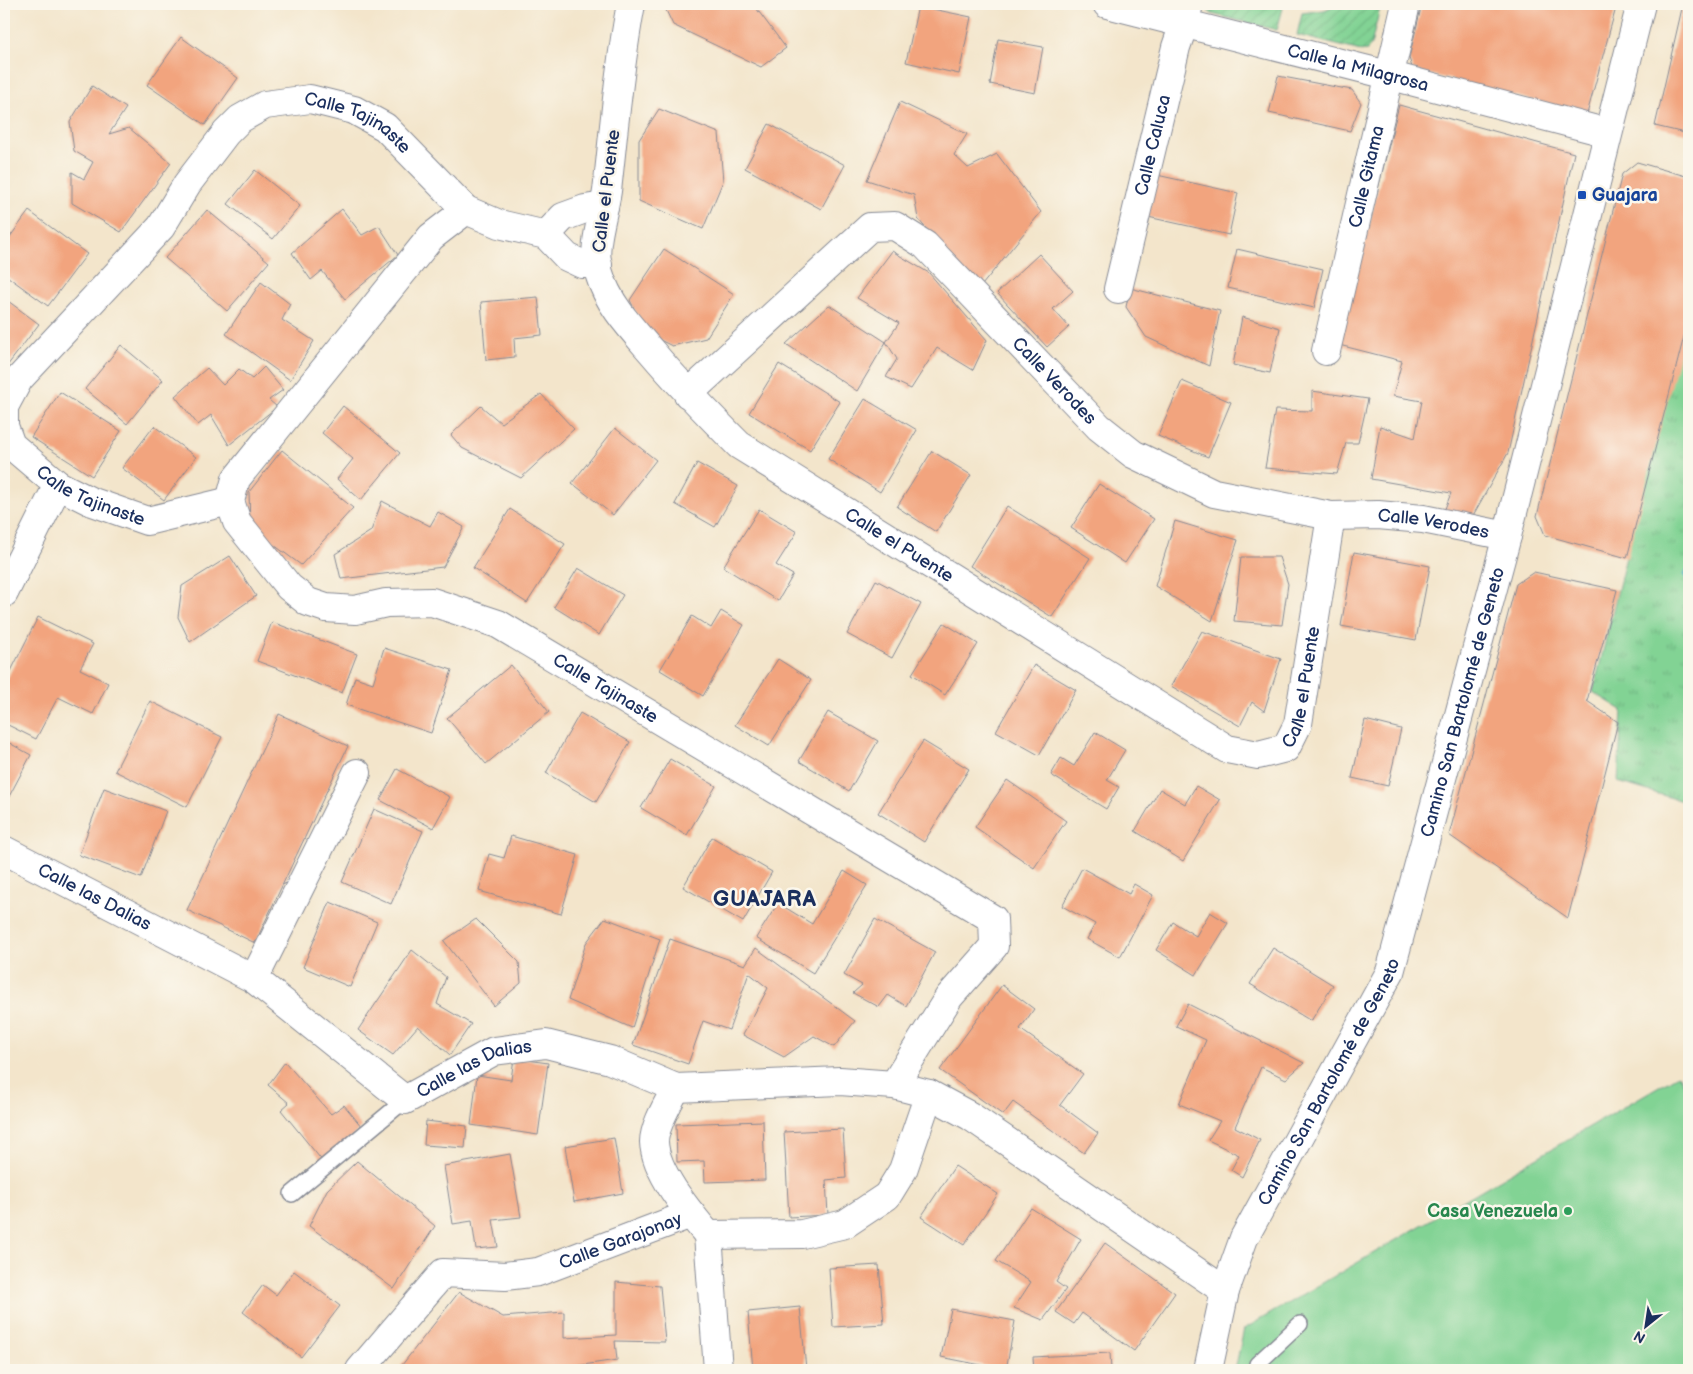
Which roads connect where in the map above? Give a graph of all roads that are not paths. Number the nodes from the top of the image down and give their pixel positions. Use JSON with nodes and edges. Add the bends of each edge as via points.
{"nodes":[{"id":1,"x":631,"y":4,"type":"edge"},
{"id":2,"x":1107,"y":4,"type":"edge"},
{"id":3,"x":1406,"y":4,"type":"edge"},
{"id":4,"x":1641,"y":4,"type":"edge"},
{"id":5,"x":1187,"y":14,"type":"edge"},
{"id":6,"x":1388,"y":75,"type":"junction"},
{"id":7,"x":1608,"y":133,"type":"junction"},
{"id":8,"x":604,"y":206,"type":"junction"},
{"id":9,"x":466,"y":210,"type":"junction"},
{"id":10,"x":546,"y":234,"type":"junction"},
{"id":11,"x":598,"y":264,"type":"junction"},
{"id":12,"x":1118,"y":289,"type":"dead end"},
{"id":13,"x":1326,"y":351,"type":"dead end"},
{"id":14,"x":688,"y":394,"type":"junction"},
{"id":15,"x":4,"y":425,"type":"edge"},
{"id":16,"x":58,"y":485,"type":"junction"},
{"id":17,"x":230,"y":501,"type":"junction"},
{"id":18,"x":1331,"y":516,"type":"junction"},
{"id":19,"x":1507,"y":536,"type":"junction"},
{"id":20,"x":4,"y":593,"type":"edge"},
{"id":21,"x":356,"y":773,"type":"dead end"},
{"id":22,"x":4,"y":850,"type":"edge"},
{"id":23,"x":254,"y":979,"type":"junction"},
{"id":24,"x":894,"y":1085,"type":"junction"},
{"id":25,"x":676,"y":1088,"type":"junction"},
{"id":26,"x":929,"y":1094,"type":"junction"},
{"id":27,"x":405,"y":1100,"type":"junction"},
{"id":28,"x":292,"y":1194,"type":"dead end"},
{"id":29,"x":690,"y":1214,"type":"junction"},
{"id":30,"x":708,"y":1235,"type":"junction"},
{"id":31,"x":1225,"y":1291,"type":"junction"},
{"id":32,"x":1300,"y":1324,"type":"dead end"},
{"id":33,"x":360,"y":1370,"type":"edge"},
{"id":34,"x":718,"y":1370,"type":"edge"},
{"id":35,"x":1208,"y":1370,"type":"edge"},
{"id":36,"x":1256,"y":1370,"type":"edge"}],
"edges":[{"from":1,"to":8,"type":"street","name":"Calle el Puente"},
{"from":2,"to":5,"type":"street","name":"Calle la Milagrosa"},
{"from":3,"to":6,"type":"street","name":"Calle Gitama"},
{"from":4,"to":7,"type":"street","name":"Camino San Bartolomé de Geneto"},
{"from":5,"to":6,"type":"street","name":"Calle la Milagrosa"},
{"from":5,"to":12,"type":"street","name":"Calle Caluca","via":[[1176,47]]},
{"from":6,"to":7,"type":"street","name":"Calle la Milagrosa"},
{"from":6,"to":13,"type":"street","name":"Calle Gitama"},
{"from":7,"to":19,"type":"street","name":"Camino San Bartolomé de Geneto"},
{"from":8,"to":10,"type":"street","via":[[563,217]]},
{"from":8,"to":11,"type":"street","name":"Calle el Puente"},
{"from":9,"to":10,"type":"street","via":[[499,224]]},
{"from":9,"to":15,"type":"street","name":"Calle Tajinaste","via":[[385,127],[354,110],[310,99],[265,105],[240,119],[226,133],[187,184],[161,227],[19,379],[4,407]]},
{"from":9,"to":17,"type":"street","via":[[431,237],[236,479]]},
{"from":10,"to":11,"type":"street","via":[[567,257],[582,264]]},
{"from":11,"to":14,"type":"street","name":"Calle el Puente","via":[[607,293],[627,323]]},
{"from":14,"to":18,"type":"street","name":"Calle Verodes","via":[[870,227],[895,226],[925,245],[1099,427],[1132,454],[1214,493]]},
{"from":14,"to":18,"type":"street","name":"Calle el Puente","via":[[739,445],[1227,749],[1242,752],[1258,755],[1286,748],[1298,724]]},
{"from":15,"to":16,"type":"street","name":"Calle Tajinaste","via":[[11,446]]},
{"from":16,"to":17,"type":"street","name":"Calle Tajinaste","via":[[90,501],[147,520]]},
{"from":16,"to":20,"type":"street"},
{"from":17,"to":24,"type":"street","name":"Calle Tajinaste","via":[[237,522],[288,586],[308,602],[326,608],[355,610],[386,603],[432,602],[498,624],[992,919],[994,946],[950,997]]},
{"from":18,"to":19,"type":"street","name":"Calle Verodes","via":[[1378,515],[1423,519]]},
{"from":19,"to":31,"type":"street","name":"Camino San Bartolomé de Geneto","via":[[1390,972],[1244,1238]]},
{"from":21,"to":23,"type":"street"},
{"from":22,"to":23,"type":"street","name":"Calle las Dalias"},
{"from":23,"to":27,"type":"street","name":"Calle las Dalias"},
{"from":24,"to":25,"type":"street","name":"Calle las Dalias","via":[[840,1081]]},
{"from":24,"to":26,"type":"street","name":"Calle las Dalias"},
{"from":25,"to":27,"type":"street","name":"Calle las Dalias","via":[[610,1060],[546,1044],[494,1051]]},
{"from":25,"to":29,"type":"street","via":[[654,1140],[659,1165]]},
{"from":26,"to":30,"type":"street","name":"Calle Garajonay","via":[[903,1170],[887,1196],[845,1224],[802,1234]]},
{"from":26,"to":31,"type":"street","name":"Calle las Dalias","via":[[970,1116]]},
{"from":27,"to":28,"type":"lane"},
{"from":29,"to":30,"type":"street","name":"Calle Garajonay"},
{"from":29,"to":33,"type":"street","name":"Calle Garajonay","via":[[538,1272],[505,1276],[443,1273]]},
{"from":30,"to":34,"type":"street"},
{"from":31,"to":35,"type":"street","name":"Camino San Bartolomé de Geneto"},
{"from":32,"to":36,"type":"lane","via":[[1257,1364]]}]}
